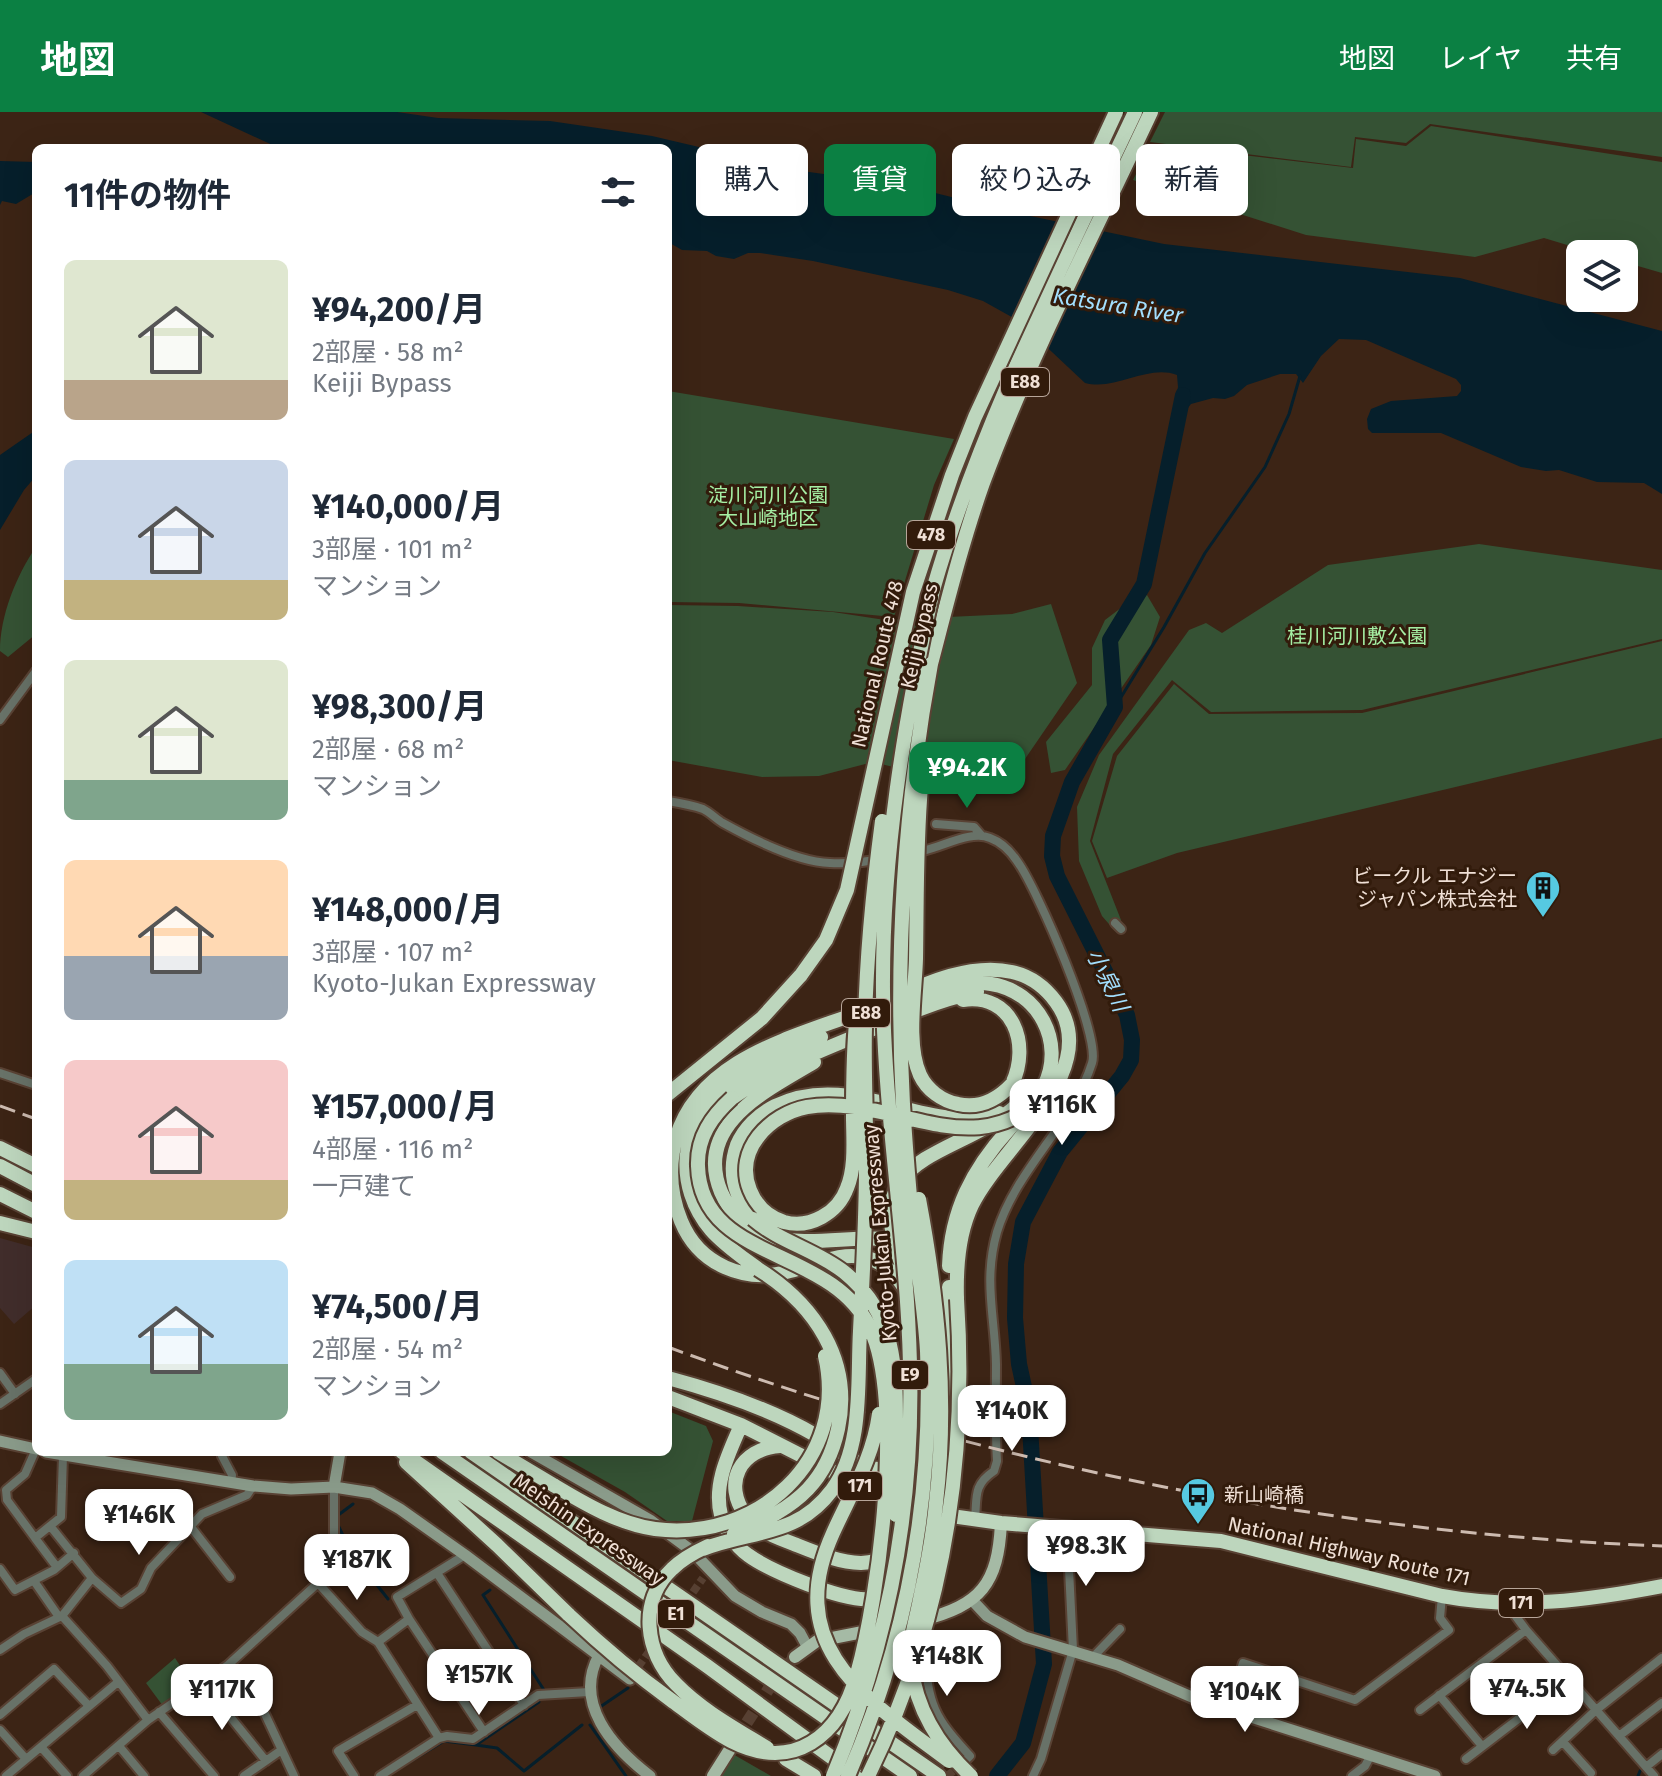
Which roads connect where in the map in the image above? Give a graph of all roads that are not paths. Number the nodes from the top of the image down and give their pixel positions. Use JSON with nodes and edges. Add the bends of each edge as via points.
{"nodes":[{"id":1,"x":1116,"y":112,"type":"edge"},
{"id":2,"x":1135,"y":112,"type":"edge"},
{"id":3,"x":1151,"y":112,"type":"edge"},
{"id":4,"x":933,"y":590,"type":"junction"},
{"id":5,"x":931,"y":664,"type":"junction"},
{"id":6,"x":32,"y":676,"type":"edge"},
{"id":7,"x":0,"y":720,"type":"edge"},
{"id":8,"x":672,"y":802,"type":"edge"},
{"id":9,"x":936,"y":824,"type":"dead end"},
{"id":10,"x":981,"y":835,"type":"junction"},
{"id":11,"x":870,"y":933,"type":"junction"},
{"id":12,"x":935,"y":1004,"type":"junction"},
{"id":13,"x":849,"y":1016,"type":"junction"},
{"id":14,"x":863,"y":1033,"type":"junction"},
{"id":15,"x":780,"y":1056,"type":"junction"},
{"id":16,"x":0,"y":1073,"type":"edge"},
{"id":17,"x":32,"y":1084,"type":"edge"},
{"id":18,"x":1054,"y":1089,"type":"junction"},
{"id":19,"x":672,"y":1091,"type":"edge"},
{"id":20,"x":730,"y":1092,"type":"junction"},
{"id":21,"x":1024,"y":1099,"type":"junction"},
{"id":22,"x":899,"y":1108,"type":"junction"},
{"id":23,"x":0,"y":1148,"type":"edge"},
{"id":24,"x":32,"y":1164,"type":"edge"},
{"id":25,"x":0,"y":1166,"type":"edge"},
{"id":26,"x":32,"y":1183,"type":"edge"},
{"id":27,"x":0,"y":1194,"type":"edge"},
{"id":28,"x":32,"y":1210,"type":"edge"},
{"id":29,"x":0,"y":1223,"type":"edge"},
{"id":30,"x":32,"y":1231,"type":"edge"},
{"id":31,"x":758,"y":1269,"type":"junction"},
{"id":32,"x":921,"y":1319,"type":"junction"},
{"id":33,"x":869,"y":1327,"type":"junction"},
{"id":34,"x":949,"y":1327,"type":"junction"},
{"id":35,"x":0,"y":1373,"type":"edge"},
{"id":36,"x":672,"y":1379,"type":"edge"},
{"id":37,"x":32,"y":1382,"type":"edge"},
{"id":38,"x":15,"y":1394,"type":"junction"},
{"id":39,"x":672,"y":1399,"type":"edge"},
{"id":40,"x":929,"y":1399,"type":"junction"},
{"id":41,"x":0,"y":1404,"type":"edge"},
{"id":42,"x":741,"y":1425,"type":"junction"},
{"id":43,"x":0,"y":1441,"type":"edge"},
{"id":44,"x":780,"y":1446,"type":"junction"},
{"id":45,"x":32,"y":1448,"type":"edge"},
{"id":46,"x":33,"y":1456,"type":"edge"},
{"id":47,"x":63,"y":1456,"type":"joint"},
{"id":48,"x":106,"y":1456,"type":"edge"},
{"id":49,"x":222,"y":1456,"type":"dead end"},
{"id":50,"x":339,"y":1456,"type":"edge"},
{"id":51,"x":404,"y":1456,"type":"edge"},
{"id":52,"x":406,"y":1456,"type":"edge"},
{"id":53,"x":448,"y":1456,"type":"edge"},
{"id":54,"x":477,"y":1456,"type":"edge"},
{"id":55,"x":505,"y":1456,"type":"edge"},
{"id":56,"x":538,"y":1456,"type":"edge"},
{"id":57,"x":231,"y":1483,"type":"junction"},
{"id":58,"x":253,"y":1486,"type":"junction"},
{"id":59,"x":334,"y":1487,"type":"junction"},
{"id":60,"x":943,"y":1489,"type":"dead end"},
{"id":61,"x":919,"y":1491,"type":"dead end"},
{"id":62,"x":3,"y":1502,"type":"edge"},
{"id":63,"x":975,"y":1520,"type":"junction"},
{"id":64,"x":1008,"y":1524,"type":"junction"},
{"id":65,"x":51,"y":1527,"type":"junction"},
{"id":66,"x":191,"y":1527,"type":"junction"},
{"id":67,"x":912,"y":1527,"type":"dead end"},
{"id":68,"x":1064,"y":1528,"type":"junction"},
{"id":69,"x":937,"y":1532,"type":"dead end"},
{"id":70,"x":35,"y":1538,"type":"junction"},
{"id":71,"x":703,"y":1549,"type":"junction"},
{"id":72,"x":74,"y":1553,"type":"junction"},
{"id":73,"x":465,"y":1555,"type":"junction"},
{"id":74,"x":56,"y":1566,"type":"junction"},
{"id":75,"x":0,"y":1569,"type":"edge"},
{"id":76,"x":437,"y":1573,"type":"junction"},
{"id":77,"x":230,"y":1577,"type":"dead end"},
{"id":78,"x":92,"y":1578,"type":"junction"},
{"id":79,"x":34,"y":1581,"type":"junction"},
{"id":80,"x":318,"y":1583,"type":"junction"},
{"id":81,"x":1662,"y":1586,"type":"edge"},
{"id":82,"x":1442,"y":1596,"type":"junction"},
{"id":83,"x":972,"y":1600,"type":"junction"},
{"id":84,"x":1506,"y":1603,"type":"junction"},
{"id":85,"x":60,"y":1617,"type":"junction"},
{"id":86,"x":409,"y":1619,"type":"junction"},
{"id":87,"x":899,"y":1626,"type":"junction"},
{"id":88,"x":1120,"y":1629,"type":"dead end"},
{"id":89,"x":1526,"y":1630,"type":"junction"},
{"id":90,"x":880,"y":1639,"type":"junction"},
{"id":91,"x":378,"y":1642,"type":"junction"},
{"id":92,"x":807,"y":1646,"type":"junction"},
{"id":93,"x":1070,"y":1649,"type":"junction"},
{"id":94,"x":0,"y":1650,"type":"edge"},
{"id":95,"x":599,"y":1655,"type":"junction"},
{"id":96,"x":795,"y":1657,"type":"tunnel mouth"},
{"id":97,"x":1093,"y":1657,"type":"junction"},
{"id":98,"x":1662,"y":1658,"type":"edge"},
{"id":99,"x":1482,"y":1663,"type":"junction"},
{"id":100,"x":228,"y":1665,"type":"junction"},
{"id":101,"x":707,"y":1666,"type":"junction"},
{"id":102,"x":638,"y":1667,"type":"tunnel mouth"},
{"id":103,"x":630,"y":1679,"type":"joint"},
{"id":104,"x":1569,"y":1680,"type":"junction"},
{"id":105,"x":118,"y":1682,"type":"junction"},
{"id":106,"x":202,"y":1682,"type":"junction"},
{"id":107,"x":589,"y":1692,"type":"junction"},
{"id":108,"x":1439,"y":1695,"type":"junction"},
{"id":109,"x":1662,"y":1703,"type":"edge"},
{"id":110,"x":417,"y":1705,"type":"junction"},
{"id":111,"x":524,"y":1705,"type":"junction"},
{"id":112,"x":89,"y":1706,"type":"junction"},
{"id":113,"x":1229,"y":1710,"type":"junction"},
{"id":114,"x":1420,"y":1710,"type":"dead end"},
{"id":115,"x":1596,"y":1710,"type":"junction"},
{"id":116,"x":159,"y":1712,"type":"junction"},
{"id":117,"x":1525,"y":1712,"type":"junction"},
{"id":118,"x":0,"y":1715,"type":"edge"},
{"id":119,"x":148,"y":1720,"type":"junction"},
{"id":120,"x":0,"y":1730,"type":"edge"},
{"id":121,"x":484,"y":1732,"type":"junction"},
{"id":122,"x":1619,"y":1736,"type":"junction"},
{"id":123,"x":439,"y":1738,"type":"junction"},
{"id":124,"x":737,"y":1738,"type":"tunnel mouth"},
{"id":125,"x":1563,"y":1742,"type":"junction"},
{"id":126,"x":119,"y":1746,"type":"junction"},
{"id":127,"x":1482,"y":1746,"type":"junction"},
{"id":128,"x":41,"y":1747,"type":"junction"},
{"id":129,"x":1553,"y":1750,"type":"dead end"},
{"id":130,"x":280,"y":1751,"type":"junction"},
{"id":131,"x":1662,"y":1754,"type":"edge"},
{"id":132,"x":1371,"y":1755,"type":"junction"},
{"id":133,"x":26,"y":1759,"type":"junction"},
{"id":134,"x":1466,"y":1759,"type":"dead end"},
{"id":135,"x":266,"y":1761,"type":"junction"},
{"id":136,"x":965,"y":1761,"type":"dead end"},
{"id":137,"x":1646,"y":1767,"type":"junction"},
{"id":138,"x":1591,"y":1773,"type":"dead end"},
{"id":139,"x":6,"y":1776,"type":"edge"},
{"id":140,"x":67,"y":1776,"type":"edge"},
{"id":141,"x":83,"y":1776,"type":"edge"},
{"id":142,"x":144,"y":1776,"type":"edge"},
{"id":143,"x":214,"y":1776,"type":"edge"},
{"id":144,"x":244,"y":1776,"type":"edge"},
{"id":145,"x":294,"y":1776,"type":"edge"},
{"id":146,"x":354,"y":1776,"type":"edge"},
{"id":147,"x":380,"y":1776,"type":"edge"},
{"id":148,"x":650,"y":1776,"type":"edge"},
{"id":149,"x":713,"y":1776,"type":"edge"},
{"id":150,"x":814,"y":1776,"type":"edge"},
{"id":151,"x":833,"y":1776,"type":"edge"},
{"id":152,"x":848,"y":1776,"type":"edge"},
{"id":153,"x":857,"y":1776,"type":"edge"},
{"id":154,"x":870,"y":1776,"type":"edge"},
{"id":155,"x":910,"y":1776,"type":"edge"},
{"id":156,"x":939,"y":1776,"type":"edge"},
{"id":157,"x":970,"y":1776,"type":"edge"},
{"id":158,"x":1033,"y":1776,"type":"edge"},
{"id":159,"x":1352,"y":1776,"type":"edge"},
{"id":160,"x":1435,"y":1776,"type":"edge"},
{"id":161,"x":1654,"y":1776,"type":"edge"}],
"edges":[{"from":1,"to":19,"type":"highway","name":"National Route 478","number":"478","bridge":true,"via":[[952,475],[910,605],[847,890],[826,940],[762,1018]]},
{"from":2,"to":4,"type":"highway","name":"Keiji Bypass","number":"E88","via":[[991,422]]},
{"from":3,"to":5,"type":"highway","name":"Keiji Bypass","number":"E88","via":[[994,455]]},
{"from":4,"to":11,"type":"highway","number":"E88","bridge":true,"via":[[895,742]]},
{"from":4,"to":22,"type":"highway","name":"Keiji Bypass","number":"E88","bridge":true,"via":[[902,743],[890,835],[883,979]]},
{"from":5,"to":12,"type":"highway","bridge":true,"via":[[920,795],[914,1055],[925,1083],[938,1096],[967,1106],[996,1098],[1012,1084],[1021,1058],[1012,1022],[982,1001]]},
{"from":5,"to":22,"type":"highway","name":"Keiji Bypass","number":"E88","bridge":true,"via":[[903,889]]},
{"from":6,"to":7,"type":"street"},
{"from":8,"to":10,"type":"street","via":[[699,805],[729,826],[818,862],[927,850]]},
{"from":9,"to":10,"type":"street","via":[[974,827]]},
{"from":10,"to":63,"type":"street","via":[[1011,854],[1032,886],[1094,1048],[1079,1094],[1019,1183],[997,1232],[989,1299],[997,1461],[977,1488]]},
{"from":11,"to":18,"type":"highway","bridge":true,"via":[[853,1055],[853,1097],[853,1110],[853,1138],[847,1188],[835,1208],[815,1221],[782,1221],[763,1210],[750,1193],[746,1162],[760,1133],[788,1113],[832,1105],[845,1106],[858,1108],[871,1110],[938,1126],[976,1127],[1025,1112]]},
{"from":11,"to":71,"type":"highway","number":"E88","bridge":true,"via":[[851,1446],[827,1497],[801,1519]]},
{"from":12,"to":14,"type":"highway"},
{"from":12,"to":21,"type":"highway","via":[[979,992],[1006,997],[1024,1010],[1037,1027],[1043,1058],[1038,1079]]},
{"from":13,"to":15,"type":"highway"},
{"from":13,"to":18,"type":"highway","via":[[959,974],[1009,971],[1035,982],[1058,1004],[1069,1031],[1065,1067]]},
{"from":13,"to":32,"type":"highway","via":[[746,1058],[705,1087],[680,1125],[672,1156],[674,1199],[687,1233],[711,1260],[731,1271],[791,1271],[848,1256],[872,1260],[897,1278]]},
{"from":14,"to":20,"type":"highway"},
{"from":14,"to":34,"type":"highway","bridge":true,"via":[[745,1106],[721,1137],[716,1174],[729,1207],[767,1236],[886,1239],[914,1250],[942,1293]]},
{"from":15,"to":20,"type":"highway"},
{"from":15,"to":34,"type":"highway","via":[[921,997],[973,983],[1016,992],[1043,1018],[1052,1059],[1044,1086],[982,1160],[956,1215],[950,1244]]},
{"from":16,"to":17,"type":"street"},
{"from":18,"to":154,"type":"highway","bridge":true,"via":[[977,1195],[962,1235],[957,1280],[959,1432],[945,1550],[915,1666]]},
{"from":20,"to":31,"type":"highway","via":[[711,1100],[697,1120],[686,1150],[686,1175],[695,1205],[711,1230]]},
{"from":20,"to":33,"type":"highway","bridge":true,"via":[[701,1141],[698,1164],[715,1215],[735,1233],[830,1281],[854,1303]]},
{"from":21,"to":32,"type":"highway","via":[[998,1120],[921,1161],[895,1189],[890,1225]]},
{"from":21,"to":90,"type":"highway","bridge":true,"via":[[995,1115],[965,1119],[849,1095],[814,1094],[780,1104],[753,1121],[734,1155],[733,1183],[745,1208],[762,1226],[834,1265],[855,1283],[889,1338],[896,1382],[895,1524]]},
{"from":22,"to":90,"type":"highway","name":"Kyoto-Jukan Expressway","number":"E9","bridge":true,"via":[[910,1445],[899,1552]]},
{"from":22,"to":152,"type":"highway","name":"Kyoto-Jukan Expressway","number":"E9","bridge":true,"via":[[927,1349],[926,1475],[901,1624]]},
{"from":22,"to":157,"type":"highway","bridge":true,"via":[[935,1295],[942,1396],[936,1505],[912,1632],[911,1666],[931,1726]]},
{"from":23,"to":24,"type":"highway"},
{"from":25,"to":26,"type":"highway"},
{"from":27,"to":28,"type":"highway"},
{"from":29,"to":30,"type":"highway"},
{"from":31,"to":55,"type":"highway","bridge":true,"via":[[813,1324],[828,1368],[825,1427],[797,1477],[774,1497],[717,1524],[685,1530],[652,1528],[619,1519]]},
{"from":31,"to":71,"type":"highway","bridge":true,"via":[[794,1295],[826,1336],[838,1368],[840,1420],[827,1463],[800,1498]]},
{"from":32,"to":40,"type":"highway","via":[[929,1356]]},
{"from":33,"to":51,"type":"highway","bridge":true,"via":[[884,1387],[885,1451],[881,1533],[861,1659],[844,1709],[828,1730],[810,1745],[785,1753],[757,1751],[731,1741],[659,1692],[569,1615]]},
{"from":33,"to":157,"type":"highway","bridge":true,"via":[[879,1378],[878,1424],[865,1468],[821,1564],[821,1629],[839,1668],[859,1690]]},
{"from":34,"to":60,"type":"highway"},
{"from":35,"to":38,"type":"street"},
{"from":36,"to":40,"type":"highway","via":[[787,1420],[875,1469],[900,1465],[915,1450]]},
{"from":37,"to":38,"type":"street"},
{"from":38,"to":41,"type":"street"},
{"from":39,"to":42,"type":"highway","name":"National Highway Route 171","number":"171"},
{"from":40,"to":61,"type":"highway"},
{"from":42,"to":44,"type":"highway","name":"National Highway Route 171","number":"171"},
{"from":42,"to":69,"type":"highway","via":[[723,1470],[719,1502],[737,1545],[763,1564],[843,1597],[870,1599],[913,1581],[930,1560]]},
{"from":43,"to":45,"type":"main road"},
{"from":44,"to":63,"type":"highway","name":"National Highway Route 171","number":"171","via":[[880,1494]]},
{"from":44,"to":67,"type":"highway","via":[[757,1450],[738,1474],[740,1506],[760,1529],[860,1564],[896,1550]]},
{"from":46,"to":62,"type":"street","via":[[25,1474],[6,1490]]},
{"from":47,"to":48,"type":"main road"},
{"from":47,"to":65,"type":"street","via":[[61,1517]]},
{"from":48,"to":57,"type":"main road"},
{"from":49,"to":57,"type":"street"},
{"from":50,"to":59,"type":"main road"},
{"from":52,"to":101,"type":"highway","number":"E1"},
{"from":53,"to":155,"type":"highway","name":"Meishin Expressway","number":"E1"},
{"from":54,"to":156,"type":"highway","name":"Meishin Expressway","number":"E1"},
{"from":56,"to":92,"type":"main road","via":[[679,1540],[706,1574],[762,1612],[791,1624]]},
{"from":57,"to":58,"type":"main road"},
{"from":58,"to":59,"type":"main road"},
{"from":58,"to":66,"type":"street","via":[[247,1495],[202,1514]]},
{"from":59,"to":73,"type":"main road","via":[[386,1500]]},
{"from":59,"to":80,"type":"street","via":[[334,1555]]},
{"from":62,"to":70,"type":"street"},
{"from":63,"to":64,"type":"highway","name":"National Highway Route 171","number":"171"},
{"from":64,"to":68,"type":"highway","name":"National Highway Route 171","number":"171"},
{"from":64,"to":83,"type":"main road","via":[[993,1576]]},
{"from":65,"to":70,"type":"street"},
{"from":65,"to":72,"type":"street"},
{"from":66,"to":77,"type":"street"},
{"from":66,"to":78,"type":"street","via":[[151,1568],[141,1589],[121,1603]]},
{"from":68,"to":82,"type":"highway","name":"National Highway Route 171","number":"171","via":[[1221,1541]]},
{"from":68,"to":93,"type":"street"},
{"from":70,"to":74,"type":"street"},
{"from":71,"to":150,"type":"highway","bridge":true,"via":[[670,1570],[654,1594],[649,1630],[656,1656],[673,1682],[696,1702]]},
{"from":72,"to":74,"type":"street"},
{"from":72,"to":78,"type":"street"},
{"from":73,"to":76,"type":"street"},
{"from":73,"to":95,"type":"main road"},
{"from":74,"to":79,"type":"street"},
{"from":75,"to":79,"type":"street","via":[[15,1590]]},
{"from":76,"to":86,"type":"street","via":[[397,1597]]},
{"from":76,"to":111,"type":"street"},
{"from":78,"to":85,"type":"street"},
{"from":79,"to":85,"type":"street"},
{"from":80,"to":91,"type":"street","via":[[362,1632]]},
{"from":80,"to":100,"type":"street"},
{"from":81,"to":84,"type":"highway","name":"National Highway Route 171","number":"171","via":[[1563,1602]]},
{"from":82,"to":84,"type":"highway","name":"National Highway Route 171","number":"171"},
{"from":82,"to":113,"type":"street","via":[[1440,1618],[1449,1630],[1355,1700],[1243,1663]]},
{"from":83,"to":87,"type":"main road","via":[[949,1614]]},
{"from":83,"to":93,"type":"main road","via":[[1008,1629]]},
{"from":84,"to":89,"type":"street"},
{"from":85,"to":94,"type":"street"},
{"from":85,"to":105,"type":"street"},
{"from":86,"to":91,"type":"street"},
{"from":86,"to":121,"type":"street"},
{"from":87,"to":92,"type":"main road"},
{"from":87,"to":136,"type":"street","via":[[910,1646],[925,1652],[932,1705],[970,1756]]},
{"from":88,"to":97,"type":"street"},
{"from":89,"to":99,"type":"street"},
{"from":89,"to":104,"type":"street"},
{"from":90,"to":151,"type":"highway","name":"Kyoto-Jukan Expressway","number":"E9","bridge":true},
{"from":91,"to":110,"type":"street"},
{"from":92,"to":96,"type":"main road"},
{"from":93,"to":97,"type":"main road"},
{"from":93,"to":158,"type":"street"},
{"from":95,"to":103,"type":"main road"},
{"from":95,"to":107,"type":"main road","via":[[591,1669]]},
{"from":97,"to":113,"type":"main road"},
{"from":98,"to":115,"type":"street"},
{"from":99,"to":108,"type":"street"},
{"from":99,"to":117,"type":"street"},
{"from":100,"to":106,"type":"street"},
{"from":100,"to":130,"type":"street","via":[[265,1714]]},
{"from":101,"to":153,"type":"highway","number":"E1"},
{"from":101,"to":154,"type":"highway","number":"E1"},
{"from":102,"to":103,"type":"street"},
{"from":104,"to":115,"type":"street"},
{"from":104,"to":117,"type":"street"},
{"from":105,"to":112,"type":"street"},
{"from":105,"to":119,"type":"street"},
{"from":106,"to":116,"type":"street"},
{"from":106,"to":135,"type":"street"},
{"from":107,"to":111,"type":"street","via":[[538,1695]]},
{"from":107,"to":148,"type":"main road","via":[[592,1708],[616,1743]]},
{"from":108,"to":114,"type":"street"},
{"from":108,"to":127,"type":"street"},
{"from":109,"to":122,"type":"street"},
{"from":110,"to":123,"type":"street"},
{"from":110,"to":146,"type":"street","via":[[338,1751]]},
{"from":111,"to":121,"type":"street"},
{"from":112,"to":118,"type":"street","via":[[54,1669]]},
{"from":112,"to":128,"type":"street"},
{"from":113,"to":132,"type":"main road"},
{"from":115,"to":122,"type":"street"},
{"from":115,"to":125,"type":"street"},
{"from":116,"to":119,"type":"street"},
{"from":116,"to":143,"type":"street"},
{"from":117,"to":127,"type":"street"},
{"from":119,"to":126,"type":"street"},
{"from":120,"to":133,"type":"street"},
{"from":121,"to":123,"type":"street","via":[[473,1739]]},
{"from":122,"to":137,"type":"street"},
{"from":123,"to":147,"type":"street"},
{"from":124,"to":149,"type":"main road"},
{"from":125,"to":129,"type":"street"},
{"from":125,"to":138,"type":"street"},
{"from":126,"to":141,"type":"street"},
{"from":126,"to":142,"type":"street"},
{"from":127,"to":134,"type":"street"},
{"from":128,"to":133,"type":"street"},
{"from":128,"to":140,"type":"street"},
{"from":130,"to":135,"type":"street"},
{"from":130,"to":145,"type":"street"},
{"from":131,"to":137,"type":"street"},
{"from":132,"to":159,"type":"street"},
{"from":132,"to":160,"type":"main road"},
{"from":133,"to":139,"type":"street"},
{"from":135,"to":144,"type":"street"},
{"from":137,"to":161,"type":"street"}]}
